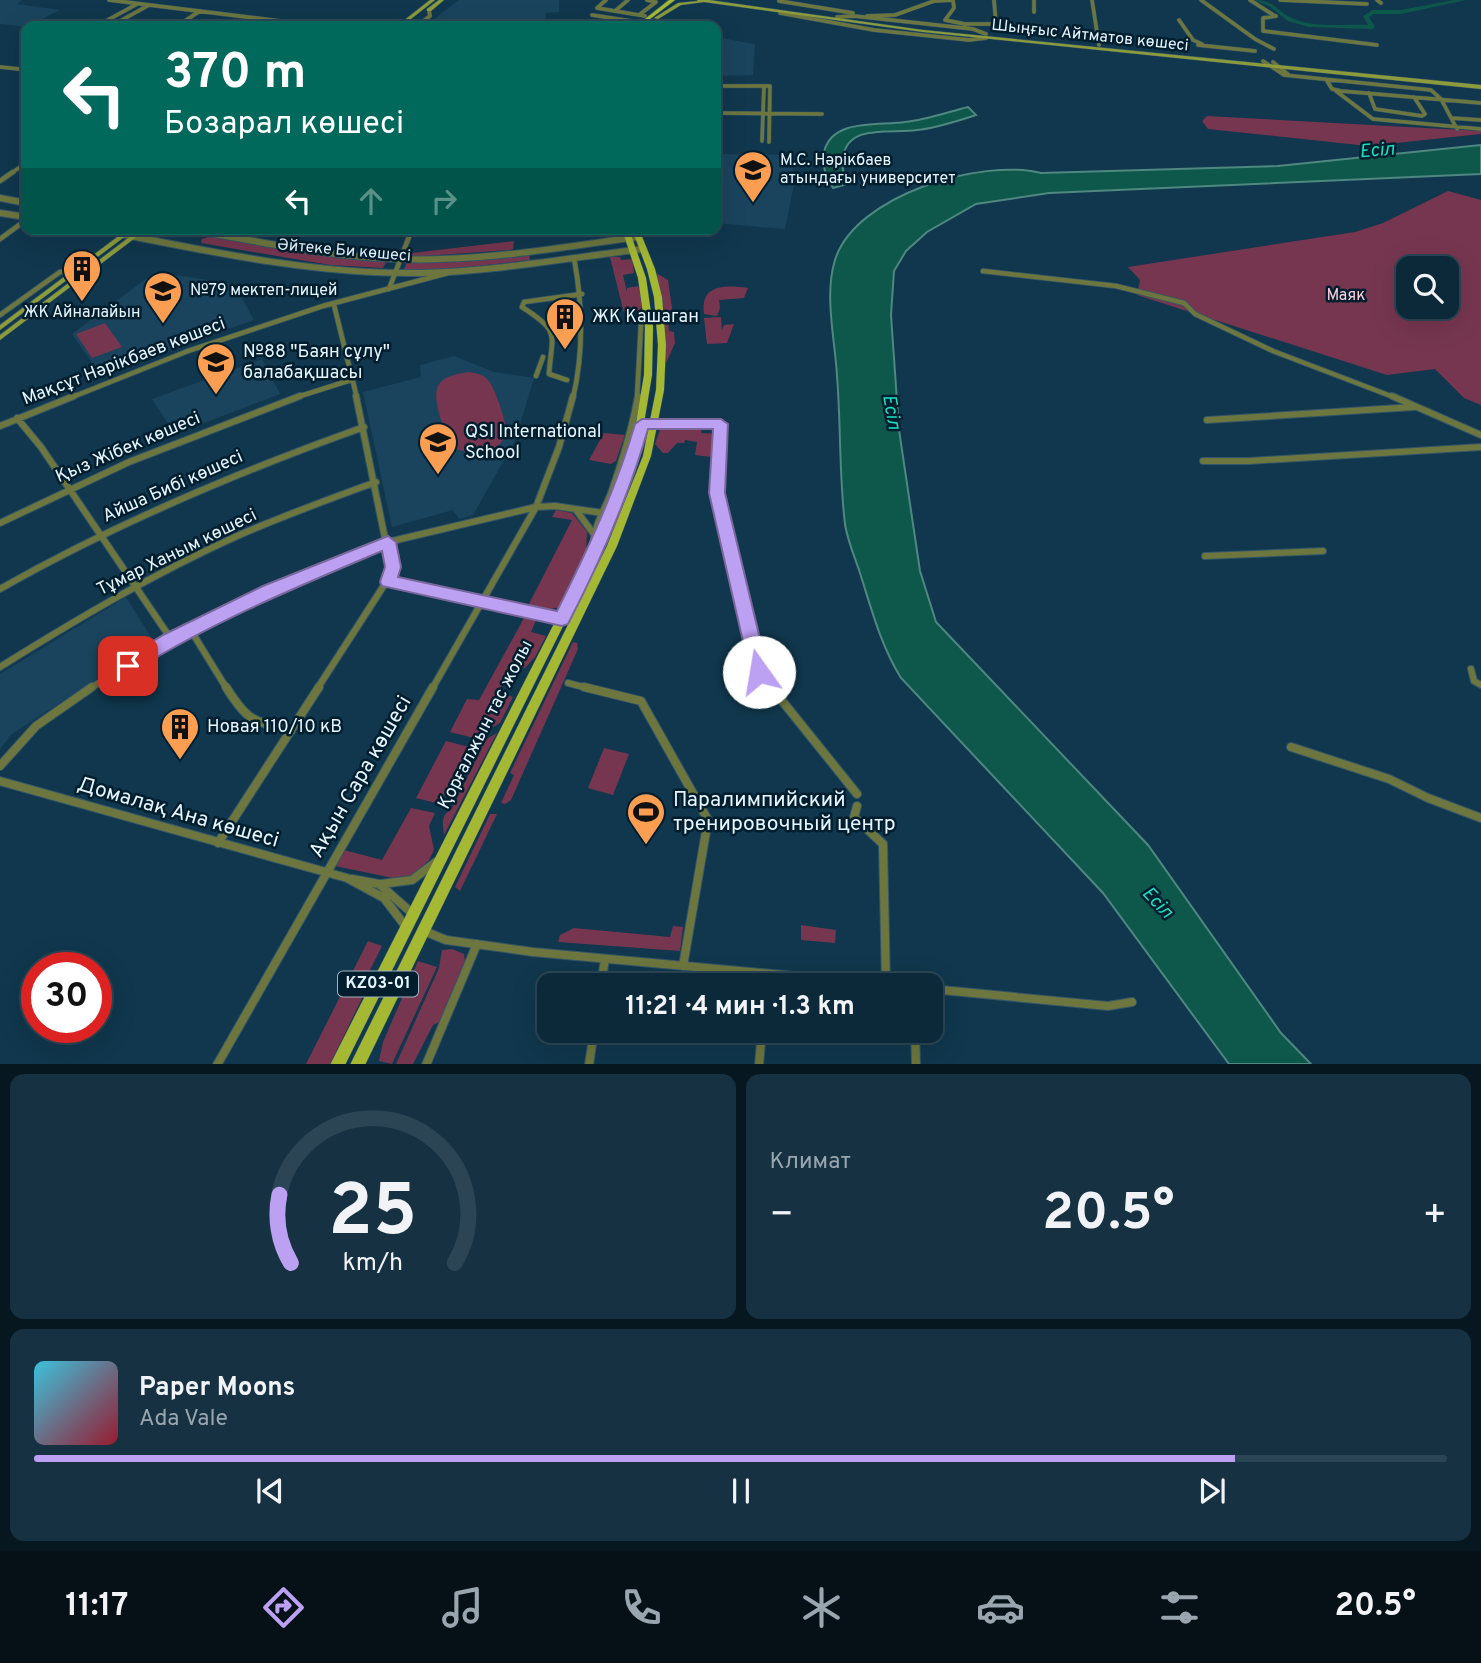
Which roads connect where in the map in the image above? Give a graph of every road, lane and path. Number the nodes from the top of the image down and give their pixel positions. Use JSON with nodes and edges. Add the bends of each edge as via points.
{"nodes":[{"id":1,"x":110,"y":0,"type":"edge"},
{"id":2,"x":433,"y":0,"type":"edge"},
{"id":3,"x":442,"y":0,"type":"edge"},
{"id":4,"x":606,"y":0,"type":"edge"},
{"id":5,"x":628,"y":0,"type":"edge"},
{"id":6,"x":647,"y":0,"type":"edge"},
{"id":7,"x":664,"y":0,"type":"edge"},
{"id":8,"x":673,"y":0,"type":"edge"},
{"id":9,"x":679,"y":0,"type":"edge"},
{"id":10,"x":699,"y":0,"type":"edge"},
{"id":11,"x":730,"y":0,"type":"edge"},
{"id":12,"x":953,"y":0,"type":"edge"},
{"id":13,"x":994,"y":0,"type":"edge"},
{"id":14,"x":1034,"y":0,"type":"edge"},
{"id":15,"x":1092,"y":0,"type":"edge"},
{"id":16,"x":1201,"y":0,"type":"edge"},
{"id":17,"x":1250,"y":0,"type":"edge"},
{"id":18,"x":1280,"y":0,"type":"edge"},
{"id":19,"x":780,"y":1,"type":"edge"},
{"id":20,"x":720,"y":2,"type":"edge"},
{"id":21,"x":738,"y":3,"type":"junction"},
{"id":22,"x":139,"y":4,"type":"junction"},
{"id":23,"x":1367,"y":4,"type":"dead end"},
{"id":24,"x":149,"y":5,"type":"junction"},
{"id":25,"x":774,"y":5,"type":"dead end"},
{"id":26,"x":429,"y":10,"type":"junction"},
{"id":27,"x":200,"y":11,"type":"junction"},
{"id":28,"x":615,"y":11,"type":"junction"},
{"id":29,"x":659,"y":11,"type":"junction"},
{"id":30,"x":1034,"y":12,"type":"dead end"},
{"id":31,"x":592,"y":15,"type":"dead end"},
{"id":32,"x":639,"y":15,"type":"junction"},
{"id":33,"x":645,"y":16,"type":"junction"},
{"id":34,"x":837,"y":17,"type":"junction"},
{"id":35,"x":410,"y":18,"type":"junction"},
{"id":36,"x":656,"y":18,"type":"junction"},
{"id":37,"x":1179,"y":20,"type":"dead end"},
{"id":38,"x":107,"y":21,"type":"edge"},
{"id":39,"x":120,"y":21,"type":"edge"},
{"id":40,"x":185,"y":21,"type":"edge"},
{"id":41,"x":280,"y":21,"type":"edge"},
{"id":42,"x":404,"y":21,"type":"edge"},
{"id":43,"x":406,"y":21,"type":"edge"},
{"id":44,"x":415,"y":21,"type":"edge"},
{"id":45,"x":424,"y":21,"type":"edge"},
{"id":46,"x":619,"y":21,"type":"edge"},
{"id":47,"x":641,"y":21,"type":"edge"},
{"id":48,"x":643,"y":21,"type":"edge"},
{"id":49,"x":652,"y":21,"type":"edge"},
{"id":50,"x":964,"y":26,"type":"junction"},
{"id":51,"x":986,"y":36,"type":"junction"},
{"id":52,"x":1099,"y":45,"type":"junction"},
{"id":53,"x":1198,"y":45,"type":"dead end"},
{"id":54,"x":1377,"y":45,"type":"dead end"},
{"id":55,"x":1208,"y":46,"type":"junction"},
{"id":56,"x":1274,"y":49,"type":"dead end"},
{"id":57,"x":1255,"y":51,"type":"dead end"},
{"id":58,"x":1272,"y":64,"type":"junction"},
{"id":59,"x":0,"y":67,"type":"edge"},
{"id":60,"x":1281,"y":67,"type":"junction"},
{"id":61,"x":21,"y":68,"type":"edge"},
{"id":62,"x":1331,"y":72,"type":"junction"},
{"id":63,"x":1289,"y":75,"type":"junction"},
{"id":64,"x":1300,"y":76,"type":"junction"},
{"id":65,"x":1326,"y":79,"type":"junction"},
{"id":66,"x":1481,"y":84,"type":"edge"},
{"id":67,"x":721,"y":86,"type":"edge"},
{"id":68,"x":764,"y":86,"type":"junction"},
{"id":69,"x":1332,"y":89,"type":"junction"},
{"id":70,"x":1369,"y":93,"type":"junction"},
{"id":71,"x":1414,"y":97,"type":"junction"},
{"id":72,"x":1441,"y":99,"type":"junction"},
{"id":73,"x":1481,"y":103,"type":"edge"},
{"id":74,"x":721,"y":113,"type":"edge"},
{"id":75,"x":764,"y":113,"type":"junction"},
{"id":76,"x":770,"y":114,"type":"junction"},
{"id":77,"x":822,"y":114,"type":"dead end"},
{"id":78,"x":1451,"y":118,"type":"junction"},
{"id":79,"x":1481,"y":120,"type":"edge"},
{"id":80,"x":1457,"y":129,"type":"junction"},
{"id":81,"x":1481,"y":129,"type":"edge"},
{"id":82,"x":762,"y":141,"type":"dead end"},
{"id":83,"x":769,"y":142,"type":"dead end"},
{"id":84,"x":21,"y":166,"type":"edge"},
{"id":85,"x":0,"y":181,"type":"edge"},
{"id":86,"x":0,"y":198,"type":"edge"},
{"id":87,"x":21,"y":202,"type":"edge"},
{"id":88,"x":0,"y":213,"type":"edge"},
{"id":89,"x":21,"y":218,"type":"edge"},
{"id":90,"x":21,"y":223,"type":"edge"},
{"id":91,"x":125,"y":235,"type":"edge"},
{"id":92,"x":130,"y":235,"type":"edge"},
{"id":93,"x":143,"y":235,"type":"edge"},
{"id":94,"x":208,"y":235,"type":"edge"},
{"id":95,"x":224,"y":235,"type":"edge"},
{"id":96,"x":410,"y":235,"type":"edge"},
{"id":97,"x":621,"y":235,"type":"edge"},
{"id":98,"x":633,"y":235,"type":"edge"},
{"id":99,"x":0,"y":239,"type":"edge"},
{"id":100,"x":200,"y":247,"type":"junction"},
{"id":101,"x":558,"y":247,"type":"junction"},
{"id":102,"x":638,"y":249,"type":"junction"},
{"id":103,"x":574,"y":258,"type":"junction"},
{"id":104,"x":401,"y":259,"type":"junction"},
{"id":105,"x":561,"y":260,"type":"junction"},
{"id":106,"x":77,"y":271,"type":"junction"},
{"id":107,"x":460,"y":271,"type":"junction"},
{"id":108,"x":983,"y":271,"type":"dead end"},
{"id":109,"x":396,"y":272,"type":"junction"},
{"id":110,"x":389,"y":289,"type":"junction"},
{"id":111,"x":582,"y":294,"type":"junction"},
{"id":112,"x":648,"y":299,"type":"junction"},
{"id":113,"x":334,"y":305,"type":"junction"},
{"id":114,"x":2,"y":311,"type":"edge"},
{"id":115,"x":0,"y":328,"type":"edge"},
{"id":116,"x":0,"y":338,"type":"edge"},
{"id":117,"x":543,"y":357,"type":"dead end"},
{"id":118,"x":536,"y":376,"type":"dead end"},
{"id":119,"x":351,"y":380,"type":"junction"},
{"id":120,"x":567,"y":380,"type":"dead end"},
{"id":121,"x":1416,"y":407,"type":"junction"},
{"id":122,"x":17,"y":418,"type":"junction"},
{"id":123,"x":1207,"y":420,"type":"dead end"},
{"id":124,"x":642,"y":424,"type":"junction"},
{"id":125,"x":654,"y":424,"type":"junction"},
{"id":126,"x":0,"y":426,"type":"edge"},
{"id":127,"x":364,"y":426,"type":"junction"},
{"id":128,"x":1481,"y":435,"type":"edge"},
{"id":129,"x":1481,"y":447,"type":"edge"},
{"id":130,"x":1203,"y":461,"type":"dead end"},
{"id":131,"x":376,"y":482,"type":"junction"},
{"id":132,"x":68,"y":488,"type":"junction"},
{"id":133,"x":536,"y":507,"type":"junction"},
{"id":134,"x":576,"y":510,"type":"junction"},
{"id":135,"x":603,"y":513,"type":"junction"},
{"id":136,"x":0,"y":523,"type":"edge"},
{"id":137,"x":593,"y":533,"type":"junction"},
{"id":138,"x":100,"y":534,"type":"junction"},
{"id":139,"x":388,"y":542,"type":"junction"},
{"id":140,"x":1323,"y":551,"type":"dead end"},
{"id":141,"x":1205,"y":556,"type":"dead end"},
{"id":142,"x":592,"y":557,"type":"junction"},
{"id":143,"x":388,"y":582,"type":"junction"},
{"id":144,"x":134,"y":587,"type":"junction"},
{"id":145,"x":0,"y":589,"type":"edge"},
{"id":146,"x":483,"y":604,"type":"junction"},
{"id":147,"x":562,"y":619,"type":"junction"},
{"id":148,"x":575,"y":622,"type":"junction"},
{"id":149,"x":190,"y":629,"type":"junction"},
{"id":150,"x":171,"y":639,"type":"junction"},
{"id":151,"x":0,"y":667,"type":"edge"},
{"id":152,"x":1471,"y":669,"type":"dead end"},
{"id":153,"x":568,"y":682,"type":"dead end"},
{"id":154,"x":1481,"y":685,"type":"edge"},
{"id":155,"x":291,"y":731,"type":"junction"},
{"id":156,"x":1291,"y":747,"type":"dead end"},
{"id":157,"x":0,"y":766,"type":"edge"},
{"id":158,"x":0,"y":781,"type":"edge"},
{"id":159,"x":857,"y":794,"type":"dead end"},
{"id":160,"x":857,"y":806,"type":"dead end"},
{"id":161,"x":1481,"y":818,"type":"edge"},
{"id":162,"x":218,"y":843,"type":"junction"},
{"id":163,"x":441,"y":858,"type":"junction"},
{"id":164,"x":327,"y":872,"type":"junction"},
{"id":165,"x":347,"y":878,"type":"junction"},
{"id":166,"x":379,"y":884,"type":"junction"},
{"id":167,"x":413,"y":914,"type":"junction"},
{"id":168,"x":406,"y":928,"type":"junction"},
{"id":169,"x":425,"y":931,"type":"junction"},
{"id":170,"x":477,"y":944,"type":"junction"},
{"id":171,"x":605,"y":958,"type":"junction"},
{"id":172,"x":683,"y":966,"type":"junction"},
{"id":173,"x":603,"y":973,"type":"edge"},
{"id":174,"x":756,"y":973,"type":"edge"},
{"id":175,"x":888,"y":973,"type":"edge"},
{"id":176,"x":943,"y":990,"type":"edge"},
{"id":177,"x":1132,"y":1002,"type":"dead end"},
{"id":178,"x":592,"y":1043,"type":"edge"},
{"id":179,"x":761,"y":1043,"type":"edge"},
{"id":180,"x":915,"y":1043,"type":"edge"},
{"id":181,"x":218,"y":1064,"type":"edge"},
{"id":182,"x":338,"y":1064,"type":"edge"},
{"id":183,"x":358,"y":1064,"type":"edge"},
{"id":184,"x":426,"y":1064,"type":"edge"},
{"id":185,"x":589,"y":1064,"type":"edge"},
{"id":186,"x":759,"y":1064,"type":"edge"},
{"id":187,"x":916,"y":1064,"type":"edge"}],
"edges":[{"from":1,"to":22,"type":"street"},
{"from":2,"to":35,"type":"main road"},
{"from":3,"to":26,"type":"main road"},
{"from":4,"to":28,"type":"street","via":[[597,8]]},
{"from":5,"to":28,"type":"street"},
{"from":6,"to":32,"type":"street","via":[[656,2]]},
{"from":7,"to":29,"type":"main road"},
{"from":8,"to":29,"type":"main road"},
{"from":9,"to":36,"type":"main road"},
{"from":10,"to":20,"type":"main road","name":"Шыңғыс Айтматов көшесі"},
{"from":11,"to":21,"type":"main road"},
{"from":12,"to":19,"type":"street","via":[[934,1],[895,15],[866,16]]},
{"from":12,"to":50,"type":"street","via":[[946,20]]},
{"from":13,"to":50,"type":"street","via":[[996,23]]},
{"from":14,"to":30,"type":"street"},
{"from":15,"to":52,"type":"street"},
{"from":16,"to":56,"type":"street"},
{"from":17,"to":54,"type":"street","via":[[1276,16],[1263,18],[1263,31]]},
{"from":18,"to":23,"type":"street"},
{"from":19,"to":25,"type":"street"},
{"from":20,"to":21,"type":"main road","name":"Шыңғыс Айтматов көшесі"},
{"from":20,"to":36,"type":"main road","via":[[684,3]]},
{"from":20,"to":51,"type":"main road","name":"Шыңғыс Айтматов көшесі"},
{"from":21,"to":34,"type":"main road","name":"Шыңғыс Айтматов көшесі"},
{"from":22,"to":24,"type":"street"},
{"from":22,"to":38,"type":"street"},
{"from":24,"to":27,"type":"street"},
{"from":24,"to":39,"type":"street"},
{"from":26,"to":44,"type":"main road"},
{"from":26,"to":45,"type":"street"},
{"from":27,"to":40,"type":"street"},
{"from":27,"to":41,"type":"street"},
{"from":28,"to":32,"type":"street"},
{"from":29,"to":33,"type":"street"},
{"from":29,"to":48,"type":"main road"},
{"from":31,"to":46,"type":"street"},
{"from":32,"to":33,"type":"street"},
{"from":33,"to":47,"type":"street"},
{"from":34,"to":50,"type":"street"},
{"from":34,"to":51,"type":"main road","name":"Шыңғыс Айтматов көшесі"},
{"from":35,"to":42,"type":"main road"},
{"from":35,"to":43,"type":"main road"},
{"from":36,"to":49,"type":"main road"},
{"from":37,"to":55,"type":"street","via":[[1193,40]]},
{"from":50,"to":51,"type":"street"},
{"from":51,"to":52,"type":"main road","name":"Шыңғыс Айтматов көшесі"},
{"from":51,"to":58,"type":"main road","name":"Шыңғыс Айтматов көшесі"},
{"from":52,"to":58,"type":"main road","name":"Шыңғыс Айтматов көшесі"},
{"from":53,"to":55,"type":"street"},
{"from":55,"to":57,"type":"street"},
{"from":58,"to":60,"type":"main road","name":"Шыңғыс Айтматов көшесі"},
{"from":58,"to":63,"type":"street","via":[[1281,74]]},
{"from":58,"to":66,"type":"main road","name":"Шыңғыс Айтматов көшесі"},
{"from":59,"to":61,"type":"street"},
{"from":60,"to":62,"type":"main road","name":"Шыңғыс Айтматов көшесі"},
{"from":60,"to":63,"type":"street"},
{"from":62,"to":64,"type":"main road"},
{"from":62,"to":66,"type":"main road","name":"Шыңғыс Айтматов көшесі"},
{"from":63,"to":64,"type":"street"},
{"from":64,"to":65,"type":"street"},
{"from":65,"to":69,"type":"street"},
{"from":65,"to":72,"type":"street","via":[[1431,90]]},
{"from":67,"to":68,"type":"street"},
{"from":68,"to":75,"type":"street"},
{"from":68,"to":76,"type":"street","via":[[770,86]]},
{"from":69,"to":70,"type":"street"},
{"from":69,"to":80,"type":"street","via":[[1373,119]]},
{"from":70,"to":71,"type":"street"},
{"from":70,"to":71,"type":"street","via":[[1380,111],[1422,116]]},
{"from":71,"to":72,"type":"street"},
{"from":72,"to":73,"type":"street"},
{"from":72,"to":78,"type":"street"},
{"from":74,"to":75,"type":"street"},
{"from":75,"to":76,"type":"street"},
{"from":75,"to":82,"type":"street"},
{"from":76,"to":77,"type":"street"},
{"from":76,"to":83,"type":"street"},
{"from":78,"to":79,"type":"street"},
{"from":78,"to":80,"type":"street"},
{"from":80,"to":81,"type":"street"},
{"from":84,"to":85,"type":"street"},
{"from":86,"to":87,"type":"street"},
{"from":88,"to":89,"type":"street"},
{"from":90,"to":99,"type":"street"},
{"from":91,"to":106,"type":"main road"},
{"from":92,"to":116,"type":"main road"},
{"from":93,"to":100,"type":"street","name":"Әйтеке Би көшесі"},
{"from":94,"to":100,"type":"street","via":[[197,242]]},
{"from":95,"to":104,"type":"street","name":"Әйтеке Би көшесі","via":[[327,253]]},
{"from":96,"to":104,"type":"street"},
{"from":97,"to":101,"type":"street","name":"Әйтеке Би көшесі"},
{"from":98,"to":102,"type":"main road","name":"Қорғалжын тас жолы","number":"KZ03-01"},
{"from":100,"to":109,"type":"street","name":"Әйтеке Би көшесі"},
{"from":101,"to":104,"type":"street","name":"Әйтеке Би көшесі","via":[[488,256]]},
{"from":101,"to":105,"type":"street","via":[[567,253]]},
{"from":102,"to":103,"type":"street","name":"Әйтеке Би көшесі"},
{"from":102,"to":112,"type":"main road","name":"Қорғалжын тас жолы","number":"KZ03-01"},
{"from":102,"to":125,"type":"main road","name":"Қорғалжын тас жолы","number":"KZ03-01","via":[[651,269],[658,297],[662,376]]},
{"from":103,"to":105,"type":"street","name":"Әйтеке Би көшесі"},
{"from":103,"to":111,"type":"street","name":"Ақын Сара көшесі"},
{"from":104,"to":109,"type":"street"},
{"from":105,"to":107,"type":"street","name":"Әйтеке Би көшесі"},
{"from":106,"to":114,"type":"street","via":[[60,272]]},
{"from":106,"to":115,"type":"main road"},
{"from":107,"to":109,"type":"street","name":"Әйтеке Би көшесі"},
{"from":107,"to":110,"type":"street","name":"Мақсұт Нәрікбаев көшесі"},
{"from":108,"to":121,"type":"street","via":[[1116,286],[1184,303],[1250,341]]},
{"from":109,"to":110,"type":"street"},
{"from":110,"to":113,"type":"street","name":"Мақсұт Нәрікбаев көшесі"},
{"from":111,"to":120,"type":"street","via":[[524,302],[522,307],[544,321],[551,332],[554,345],[549,374]]},
{"from":111,"to":133,"type":"street","name":"Ақын Сара көшесі","via":[[578,381],[559,451]]},
{"from":112,"to":124,"type":"main road","name":"Қорғалжын тас жолы","number":"KZ03-01","via":[[649,355]]},
{"from":112,"to":135,"type":"street","via":[[640,317],[640,387]]},
{"from":113,"to":119,"type":"street"},
{"from":113,"to":122,"type":"street","name":"Мақсұт Нәрікбаев көшесі","via":[[188,351]]},
{"from":117,"to":118,"type":"street"},
{"from":119,"to":127,"type":"street"},
{"from":119,"to":132,"type":"street","name":"Қыз Жібек көшесі","via":[[224,422]]},
{"from":121,"to":123,"type":"street"},
{"from":121,"to":128,"type":"street"},
{"from":122,"to":126,"type":"street","name":"Мақсұт Нәрікбаев көшесі"},
{"from":122,"to":132,"type":"street"},
{"from":124,"to":125,"type":"street"},
{"from":124,"to":142,"type":"main road","name":"Қорғалжын тас жолы","number":"KZ03-01"},
{"from":125,"to":148,"type":"main road","name":"Қорғалжын тас жолы","number":"KZ03-01","via":[[624,519]]},
{"from":125,"to":159,"type":"street","via":[[721,424],[717,493],[759,672]]},
{"from":127,"to":131,"type":"street"},
{"from":127,"to":138,"type":"street","name":"Айша Бибі көшесі","via":[[204,486]]},
{"from":129,"to":130,"type":"street"},
{"from":131,"to":139,"type":"street"},
{"from":131,"to":144,"type":"street","name":"Тұмар Ханым көшесі","via":[[218,545]]},
{"from":132,"to":136,"type":"street","name":"Қыз Жібек көшесі"},
{"from":132,"to":138,"type":"street"},
{"from":133,"to":134,"type":"street"},
{"from":133,"to":139,"type":"street"},
{"from":133,"to":146,"type":"street","name":"Ақын Сара көшесі"},
{"from":134,"to":135,"type":"street"},
{"from":134,"to":137,"type":"street"},
{"from":135,"to":137,"type":"street"},
{"from":137,"to":142,"type":"street"},
{"from":138,"to":144,"type":"street"},
{"from":138,"to":145,"type":"street","name":"Айша Бибі көшесі"},
{"from":139,"to":143,"type":"street","via":[[393,567]]},
{"from":139,"to":149,"type":"street","via":[[301,576]]},
{"from":140,"to":141,"type":"street"},
{"from":142,"to":147,"type":"main road","name":"Қорғалжын тас жолы","number":"KZ03-01"},
{"from":143,"to":146,"type":"street"},
{"from":143,"to":155,"type":"street"},
{"from":144,"to":150,"type":"street"},
{"from":144,"to":151,"type":"street","name":"Тұмар Ханым көшесі"},
{"from":146,"to":147,"type":"street"},
{"from":146,"to":164,"type":"street","name":"Ақын Сара көшесі"},
{"from":147,"to":148,"type":"main road"},
{"from":147,"to":163,"type":"main road","name":"Қорғалжын тас жолы","number":"KZ03-01"},
{"from":148,"to":169,"type":"main road","name":"Қорғалжын тас жолы","number":"KZ03-01"},
{"from":149,"to":150,"type":"street"},
{"from":149,"to":155,"type":"street","via":[[242,712],[252,720]]},
{"from":150,"to":157,"type":"street","via":[[36,726]]},
{"from":152,"to":154,"type":"street","via":[[1474,681]]},
{"from":153,"to":172,"type":"street","via":[[641,701],[708,820]]},
{"from":155,"to":162,"type":"street"},
{"from":156,"to":161,"type":"street","via":[[1389,779]]},
{"from":158,"to":162,"type":"street","name":"Домалақ Ана көшесі"},
{"from":160,"to":175,"type":"street","via":[[854,817],[860,828],[880,837],[883,844]]},
{"from":162,"to":164,"type":"street","name":"Домалақ Ана көшесі"},
{"from":163,"to":166,"type":"street","via":[[412,880]]},
{"from":163,"to":167,"type":"main road","name":"Қорғалжын тас жолы","number":"KZ03-01"},
{"from":164,"to":165,"type":"street","name":"Домалақ Ана көшесі"},
{"from":164,"to":181,"type":"street","name":"Ақын Сара көшесі"},
{"from":165,"to":166,"type":"street","name":"Домалақ Ана көшесі"},
{"from":165,"to":168,"type":"street","name":"Домалақ Ана көшесі","via":[[384,898]]},
{"from":166,"to":167,"type":"street"},
{"from":167,"to":168,"type":"main road","name":"Қорғалжын тас жолы","number":"KZ03-01"},
{"from":167,"to":169,"type":"main road"},
{"from":168,"to":169,"type":"main road"},
{"from":168,"to":182,"type":"main road","name":"Қорғалжын тас жолы","number":"KZ03-01"},
{"from":169,"to":170,"type":"street","via":[[446,940]]},
{"from":169,"to":183,"type":"main road","name":"Қорғалжын тас жолы","number":"KZ03-01"},
{"from":170,"to":171,"type":"street"},
{"from":170,"to":184,"type":"street"},
{"from":171,"to":172,"type":"street"},
{"from":171,"to":173,"type":"street"},
{"from":172,"to":174,"type":"street"},
{"from":176,"to":177,"type":"street","via":[[1108,1006]]},
{"from":178,"to":185,"type":"street"},
{"from":179,"to":186,"type":"street"},
{"from":180,"to":187,"type":"street"}]}
